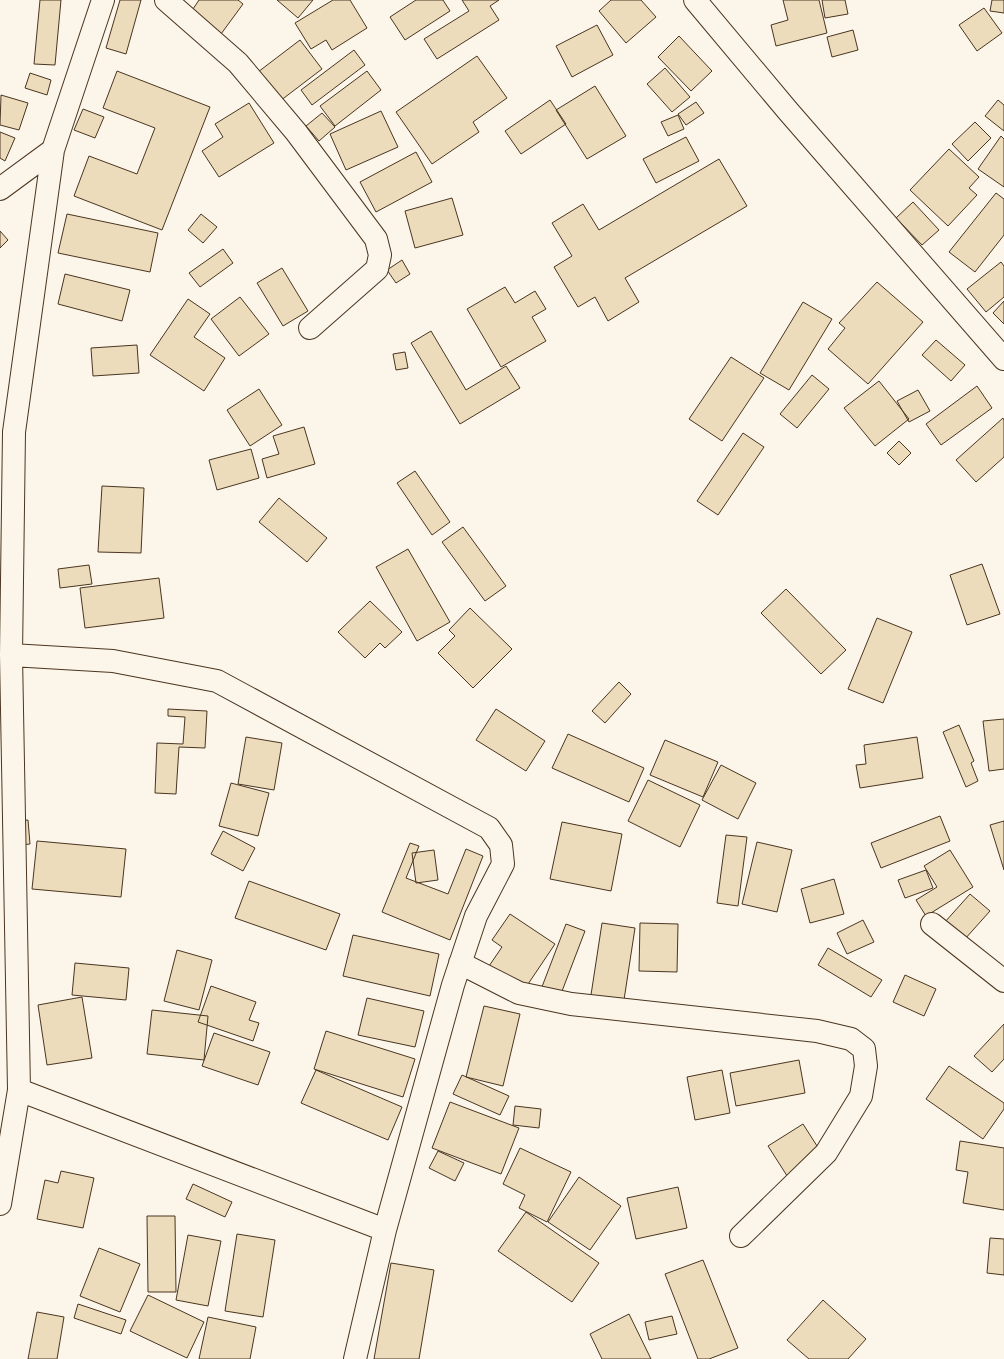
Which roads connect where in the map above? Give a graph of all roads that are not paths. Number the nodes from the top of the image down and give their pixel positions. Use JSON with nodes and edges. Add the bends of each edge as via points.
{"nodes":[{"id":1,"x":103,"y":0,"type":"edge"},
{"id":2,"x":166,"y":0,"type":"edge"},
{"id":3,"x":695,"y":0,"type":"edge"},
{"id":4,"x":53,"y":150,"type":"junction"},
{"id":5,"x":0,"y":189,"type":"edge"},
{"id":6,"x":310,"y":328,"type":"dead end"},
{"id":7,"x":1004,"y":359,"type":"edge"},
{"id":8,"x":11,"y":654,"type":"junction"},
{"id":9,"x":932,"y":924,"type":"dead end"},
{"id":10,"x":460,"y":963,"type":"junction"},
{"id":11,"x":1004,"y":981,"type":"edge"},
{"id":12,"x":19,"y":1090,"type":"junction"},
{"id":13,"x":8,"y":1112,"type":"edge"},
{"id":14,"x":0,"y":1204,"type":"edge"},
{"id":15,"x":385,"y":1230,"type":"junction"},
{"id":16,"x":741,"y":1236,"type":"dead end"},
{"id":17,"x":355,"y":1359,"type":"edge"}],
"edges":[{"from":1,"to":4,"type":"street"},
{"from":2,"to":6,"type":"street","via":[[238,64],[296,132],[376,239],[380,255],[377,269]]},
{"from":3,"to":7,"type":"street"},
{"from":4,"to":5,"type":"street"},
{"from":4,"to":8,"type":"street","via":[[14,432]]},
{"from":8,"to":10,"type":"street","via":[[113,661],[216,681],[489,828],[502,845],[503,864],[476,916]]},
{"from":8,"to":12,"type":"street"},
{"from":9,"to":11,"type":"street"},
{"from":10,"to":15,"type":"street"},
{"from":10,"to":16,"type":"street","via":[[519,993],[556,1001],[817,1031],[851,1039],[864,1049],[866,1066],[861,1096],[826,1153]]},
{"from":12,"to":13,"type":"street"},
{"from":12,"to":15,"type":"street"},
{"from":13,"to":14,"type":"street"},
{"from":15,"to":17,"type":"street"}]}
